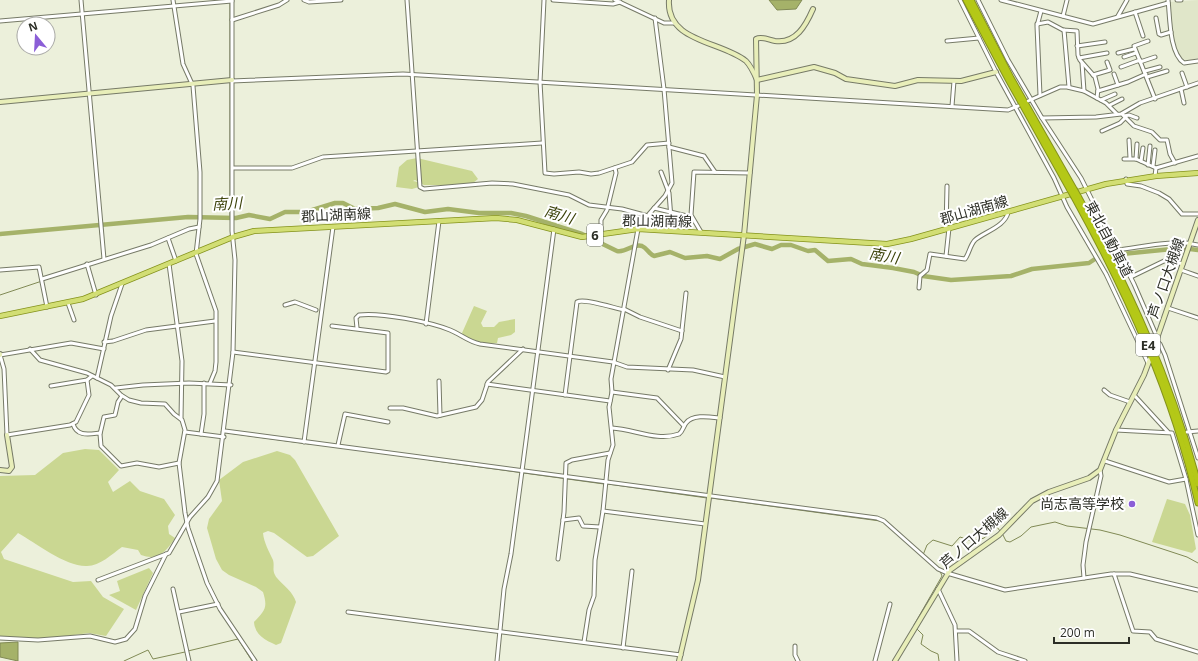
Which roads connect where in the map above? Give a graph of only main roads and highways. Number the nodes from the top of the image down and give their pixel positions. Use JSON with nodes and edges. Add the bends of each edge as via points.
{"nodes":[{"id":1,"x":966,"y":0,"type":"edge"},
{"id":2,"x":971,"y":0,"type":"edge"},
{"id":3,"x":1198,"y":173,"type":"edge"},
{"id":4,"x":1072,"y":190,"type":"junction"},
{"id":5,"x":1076,"y":197,"type":"junction"},
{"id":6,"x":0,"y":316,"type":"edge"},
{"id":7,"x":1198,"y":484,"type":"edge"},
{"id":8,"x":1198,"y":503,"type":"edge"}],
"edges":[{"from":1,"to":4,"type":"highway","name":"東北自動車道","number":"E4","via":[[1008,80]]},
{"from":2,"to":4,"type":"highway","name":"東北自動車道","number":"E4"},
{"from":3,"to":6,"type":"main road","name":"郡山湖南線","number":"6","via":[[1126,179],[887,244],[647,229],[582,237],[506,218],[254,231],[96,294],[68,303]]},
{"from":4,"to":5,"type":"highway","name":"東北自動車道","number":"E4","bridge":true},
{"from":5,"to":7,"type":"highway","name":"東北自動車道","number":"E4","via":[[1116,268],[1150,339],[1176,409]]},
{"from":5,"to":8,"type":"highway","name":"東北自動車道","number":"E4","via":[[1121,287],[1153,359],[1180,435]]}]}
